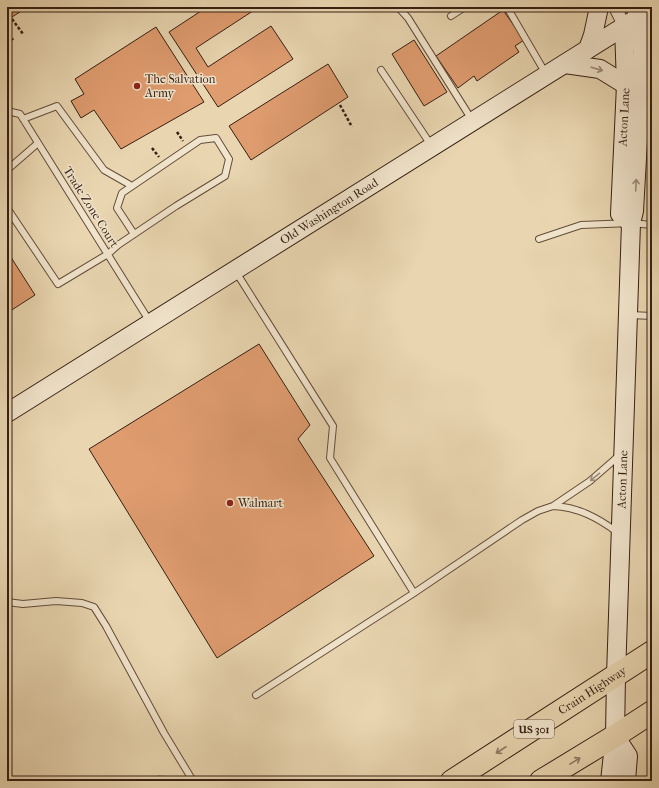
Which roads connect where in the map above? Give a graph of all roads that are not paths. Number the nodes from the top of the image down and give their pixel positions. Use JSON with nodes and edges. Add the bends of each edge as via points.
{"nodes":[{"id":1,"x":398,"y":7,"type":"edge"},
{"id":2,"x":465,"y":7,"type":"edge"},
{"id":3,"x":507,"y":7,"type":"edge"},
{"id":4,"x":599,"y":7,"type":"edge"},
{"id":5,"x":615,"y":7,"type":"edge"},
{"id":6,"x":652,"y":9,"type":"edge"},
{"id":7,"x":451,"y":16,"type":"dead end"},
{"id":8,"x":631,"y":18,"type":"edge"},
{"id":9,"x":588,"y":49,"type":"junction"},
{"id":10,"x":566,"y":64,"type":"junction"},
{"id":11,"x":381,"y":70,"type":"dead end"},
{"id":12,"x":546,"y":76,"type":"junction"},
{"id":13,"x":626,"y":85,"type":"junction"},
{"id":14,"x":7,"y":111,"type":"edge"},
{"id":15,"x":24,"y":119,"type":"junction"},
{"id":16,"x":473,"y":122,"type":"junction"},
{"id":17,"x":38,"y":143,"type":"junction"},
{"id":18,"x":432,"y":147,"type":"junction"},
{"id":19,"x":7,"y":170,"type":"edge"},
{"id":20,"x":132,"y":186,"type":"junction"},
{"id":21,"x":7,"y":208,"type":"edge"},
{"id":22,"x":631,"y":223,"type":"junction"},
{"id":23,"x":652,"y":225,"type":"edge"},
{"id":24,"x":134,"y":234,"type":"junction"},
{"id":25,"x":539,"y":239,"type":"dead end"},
{"id":26,"x":108,"y":254,"type":"junction"},
{"id":27,"x":235,"y":270,"type":"junction"},
{"id":28,"x":628,"y":315,"type":"junction"},
{"id":29,"x":652,"y":316,"type":"edge"},
{"id":30,"x":151,"y":323,"type":"junction"},
{"id":31,"x":7,"y":413,"type":"edge"},
{"id":32,"x":623,"y":450,"type":"junction"},
{"id":33,"x":553,"y":506,"type":"junction"},
{"id":34,"x":620,"y":535,"type":"junction"},
{"id":35,"x":414,"y":593,"type":"junction"},
{"id":36,"x":7,"y":602,"type":"edge"},
{"id":37,"x":652,"y":652,"type":"edge"},
{"id":38,"x":616,"y":676,"type":"junction"},
{"id":39,"x":256,"y":695,"type":"dead end"},
{"id":40,"x":652,"y":712,"type":"edge"},
{"id":41,"x":615,"y":736,"type":"junction"},
{"id":42,"x":193,"y":781,"type":"edge"},
{"id":43,"x":452,"y":781,"type":"edge"},
{"id":44,"x":541,"y":781,"type":"edge"},
{"id":45,"x":610,"y":781,"type":"edge"},
{"id":46,"x":626,"y":781,"type":"edge"}],
"edges":[{"from":1,"to":16,"type":"lane","via":[[408,18]]},
{"from":2,"to":7,"type":"lane"},
{"from":3,"to":12,"type":"lane"},
{"from":4,"to":9,"type":"main road"},
{"from":5,"to":8,"type":"street","name":"Acton Lane","via":[[620,17]]},
{"from":6,"to":8,"type":"main road","name":"Old Washington Road"},
{"from":8,"to":9,"type":"main road","name":"Old Washington Road"},
{"from":8,"to":13,"type":"main road","name":"Acton Lane"},
{"from":22,"to":8,"type":"main road","name":"Acton Lane","one_way":true,"via":[[634,211],[643,53]]},
{"from":9,"to":10,"type":"main road","name":"Old Washington Road"},
{"from":10,"to":12,"type":"main road","name":"Old Washington Road"},
{"from":10,"to":13,"type":"main road","one_way":true,"via":[[600,69]]},
{"from":11,"to":18,"type":"lane"},
{"from":12,"to":16,"type":"main road","name":"Old Washington Road"},
{"from":13,"to":22,"type":"main road","name":"Acton Lane","via":[[620,214]]},
{"from":14,"to":15,"type":"lane","via":[[20,114]]},
{"from":15,"to":17,"type":"lane","name":"Trade Zone Court"},
{"from":15,"to":20,"type":"lane","via":[[57,106],[104,170]]},
{"from":16,"to":18,"type":"main road","name":"Old Washington Road"},
{"from":17,"to":19,"type":"lane"},
{"from":17,"to":26,"type":"lane","name":"Trade Zone Court"},
{"from":18,"to":27,"type":"main road","name":"Old Washington Road"},
{"from":20,"to":24,"type":"lane","via":[[122,193],[117,208]]},
{"from":20,"to":24,"type":"lane","via":[[200,140],[216,138],[229,159],[225,176]]},
{"from":21,"to":26,"type":"lane","via":[[58,284]]},
{"from":22,"to":23,"type":"lane"},
{"from":22,"to":25,"type":"lane","via":[[581,225]]},
{"from":22,"to":28,"type":"main road","name":"Acton Lane"},
{"from":24,"to":26,"type":"lane"},
{"from":26,"to":30,"type":"lane","name":"Trade Zone Court"},
{"from":27,"to":30,"type":"main road","name":"Old Washington Road"},
{"from":27,"to":35,"type":"lane","via":[[333,426],[330,458]]},
{"from":28,"to":29,"type":"lane"},
{"from":28,"to":32,"type":"main road","name":"Acton Lane"},
{"from":30,"to":31,"type":"main road","name":"Old Washington Road"},
{"from":32,"to":33,"type":"lane","one_way":true,"via":[[590,481]]},
{"from":32,"to":34,"type":"main road","name":"Acton Lane"},
{"from":33,"to":34,"type":"lane","via":[[585,512]]},
{"from":33,"to":35,"type":"lane","via":[[522,520]]},
{"from":34,"to":38,"type":"main road","name":"Acton Lane"},
{"from":35,"to":39,"type":"lane"},
{"from":36,"to":42,"type":"lane","via":[[23,604],[56,601],[82,603],[94,607]]},
{"from":37,"to":38,"type":"highway","name":"Crain Highway","number":"US 301"},
{"from":38,"to":41,"type":"main road","name":"Acton Lane"},
{"from":38,"to":43,"type":"highway","name":"Crain Highway","number":"US 301","one_way":true},
{"from":40,"to":41,"type":"highway"},
{"from":44,"to":41,"type":"highway","one_way":true},
{"from":41,"to":45,"type":"main road","name":"Acton Lane"},
{"from":41,"to":46,"type":"main road","via":[[628,756]]}]}
